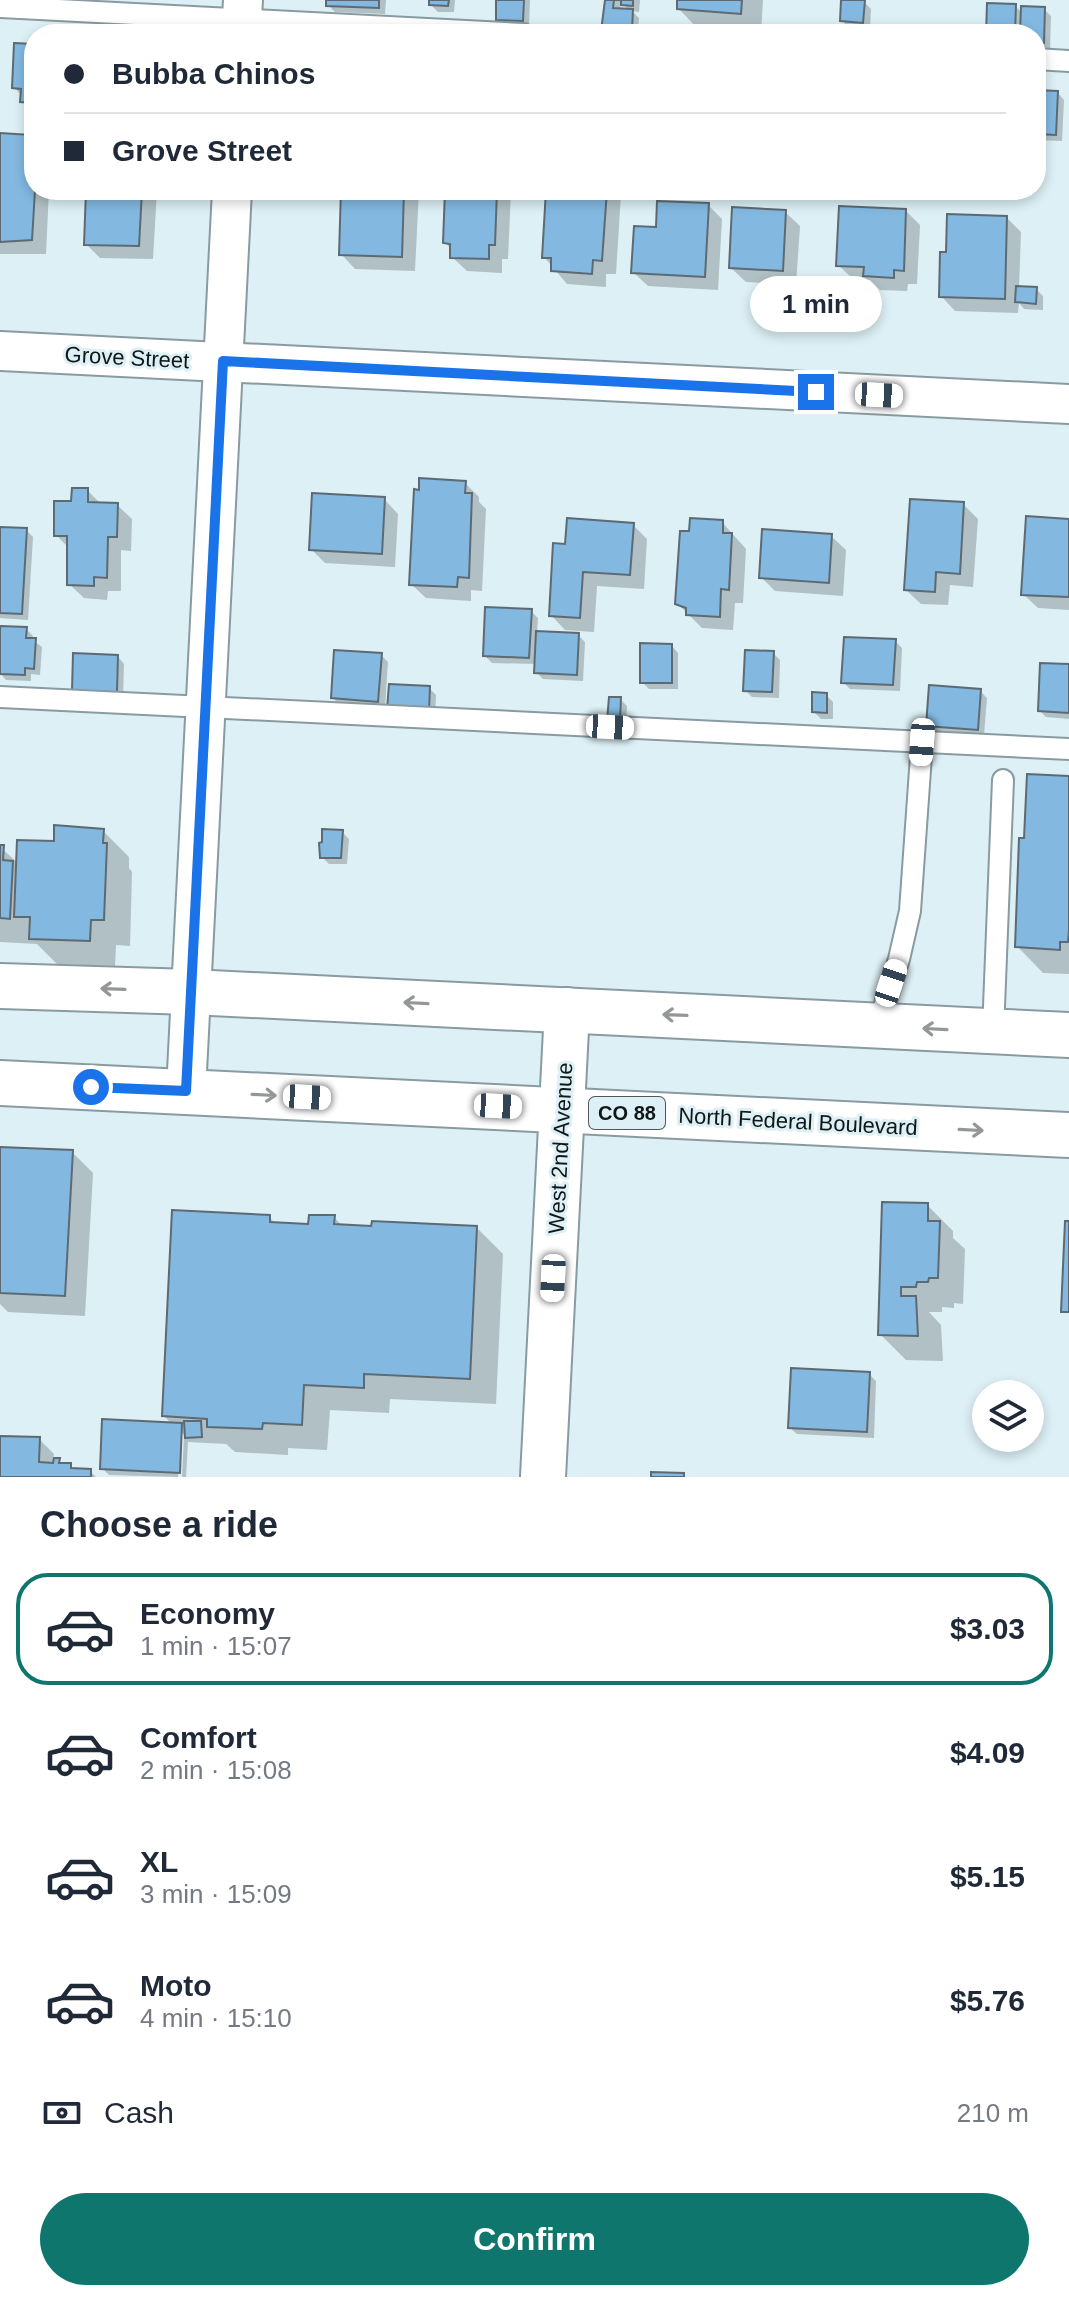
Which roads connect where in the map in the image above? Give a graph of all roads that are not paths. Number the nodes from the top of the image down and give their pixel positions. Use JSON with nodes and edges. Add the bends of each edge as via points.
{"nodes":[{"id":1,"x":0,"y":7,"type":"edge"},
{"id":2,"x":242,"y":18,"type":"edge"},
{"id":3,"x":347,"y":24,"type":"edge"},
{"id":4,"x":1046,"y":60,"type":"edge"},
{"id":5,"x":1069,"y":61,"type":"edge"},
{"id":6,"x":231,"y":200,"type":"edge"},
{"id":7,"x":0,"y":351,"type":"edge"},
{"id":8,"x":223,"y":361,"type":"junction"},
{"id":9,"x":1069,"y":404,"type":"edge"},
{"id":10,"x":0,"y":697,"type":"edge"},
{"id":11,"x":205,"y":708,"type":"junction"},
{"id":12,"x":922,"y":742,"type":"junction"},
{"id":13,"x":1069,"y":749,"type":"edge"},
{"id":14,"x":1003,"y":780,"type":"dead end"},
{"id":15,"x":0,"y":986,"type":"edge"},
{"id":16,"x":191,"y":992,"type":"junction"},
{"id":17,"x":567,"y":1010,"type":"junction"},
{"id":18,"x":878,"y":1026,"type":"junction"},
{"id":19,"x":993,"y":1032,"type":"junction"},
{"id":20,"x":1069,"y":1035,"type":"edge"},
{"id":21,"x":0,"y":1083,"type":"edge"},
{"id":22,"x":186,"y":1091,"type":"junction"},
{"id":23,"x":562,"y":1109,"type":"junction"},
{"id":24,"x":1069,"y":1135,"type":"edge"},
{"id":25,"x":543,"y":1477,"type":"edge"}],
"edges":[{"from":1,"to":2,"type":"lane"},
{"from":2,"to":3,"type":"lane"},
{"from":4,"to":5,"type":"lane"},
{"from":6,"to":8,"type":"street"},
{"from":7,"to":8,"type":"street","name":"Grove Street"},
{"from":8,"to":9,"type":"street","name":"Grove Street"},
{"from":8,"to":11,"type":"street"},
{"from":10,"to":11,"type":"lane"},
{"from":11,"to":12,"type":"lane"},
{"from":11,"to":16,"type":"street"},
{"from":12,"to":13,"type":"lane"},
{"from":12,"to":18,"type":"lane","via":[[910,911]]},
{"from":14,"to":19,"type":"lane"},
{"from":16,"to":15,"type":"main road","one_way":true},
{"from":17,"to":16,"type":"main road","one_way":true},
{"from":16,"to":22,"type":"street"},
{"from":18,"to":17,"type":"main road","one_way":true},
{"from":17,"to":23,"type":"main road","name":"West 2nd Avenue"},
{"from":19,"to":18,"type":"main road","one_way":true},
{"from":19,"to":20,"type":"main road"},
{"from":21,"to":22,"type":"main road","name":"North Federal Boulevard","number":"CO 88"},
{"from":22,"to":23,"type":"main road","name":"North Federal Boulevard","number":"CO 88","one_way":true},
{"from":23,"to":24,"type":"main road","name":"North Federal Boulevard","number":"CO 88","one_way":true},
{"from":23,"to":25,"type":"main road","name":"West 2nd Avenue"}]}
